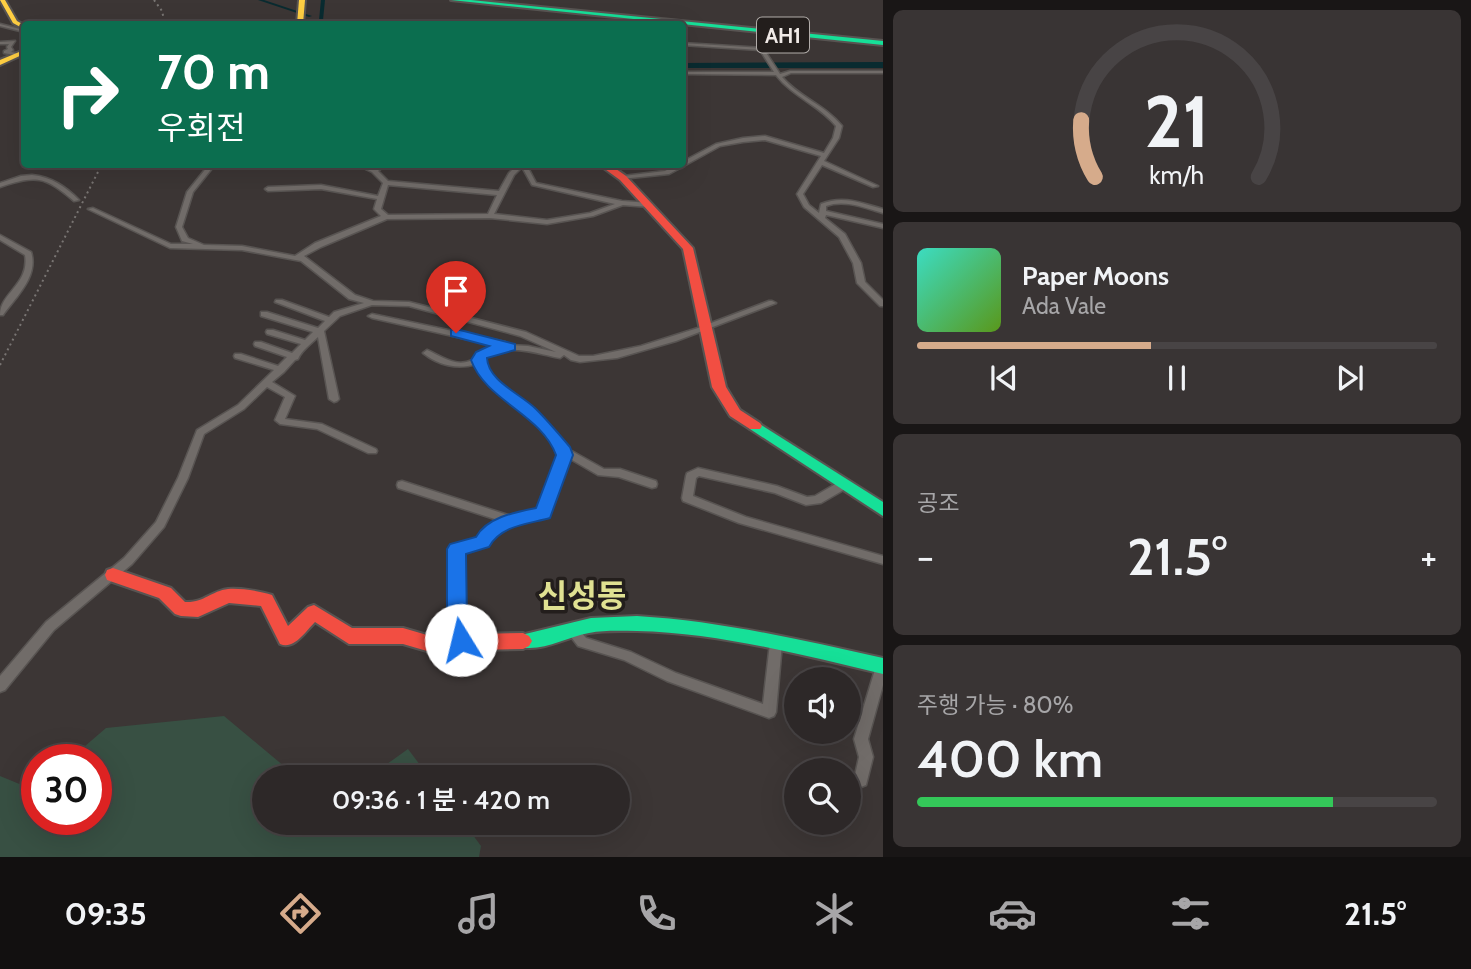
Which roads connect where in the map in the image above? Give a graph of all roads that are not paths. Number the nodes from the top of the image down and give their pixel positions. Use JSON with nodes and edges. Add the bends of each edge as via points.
{"nodes":[{"id":1,"x":439,"y":0,"type":"edge"},
{"id":2,"x":454,"y":0,"type":"edge"},
{"id":3,"x":3,"y":5,"type":"edge"},
{"id":4,"x":643,"y":21,"type":"edge"},
{"id":5,"x":659,"y":21,"type":"edge"},
{"id":6,"x":0,"y":24,"type":"edge"},
{"id":7,"x":686,"y":24,"type":"edge"},
{"id":8,"x":686,"y":25,"type":"edge"},
{"id":9,"x":21,"y":27,"type":"edge"},
{"id":10,"x":21,"y":28,"type":"edge"},
{"id":11,"x":0,"y":43,"type":"edge"},
{"id":12,"x":686,"y":44,"type":"edge"},
{"id":13,"x":883,"y":44,"type":"edge"},
{"id":14,"x":16,"y":57,"type":"edge"},
{"id":15,"x":883,"y":72,"type":"edge"},
{"id":16,"x":686,"y":73,"type":"edge"},
{"id":17,"x":778,"y":75,"type":"junction"},
{"id":18,"x":823,"y":158,"type":"junction"},
{"id":19,"x":686,"y":163,"type":"edge"},
{"id":20,"x":209,"y":168,"type":"edge"},
{"id":21,"x":366,"y":168,"type":"edge"},
{"id":22,"x":378,"y":168,"type":"edge"},
{"id":23,"x":517,"y":168,"type":"edge"},
{"id":24,"x":524,"y":168,"type":"edge"},
{"id":25,"x":610,"y":168,"type":"edge"},
{"id":26,"x":639,"y":168,"type":"edge"},
{"id":27,"x":676,"y":168,"type":"edge"},
{"id":28,"x":374,"y":172,"type":"junction"},
{"id":29,"x":630,"y":178,"type":"junction"},
{"id":30,"x":1,"y":183,"type":"edge"},
{"id":31,"x":386,"y":183,"type":"junction"},
{"id":32,"x":875,"y":186,"type":"dead end"},
{"id":33,"x":268,"y":189,"type":"dead end"},
{"id":34,"x":502,"y":193,"type":"junction"},
{"id":35,"x":381,"y":198,"type":"junction"},
{"id":36,"x":76,"y":200,"type":"dead end"},
{"id":37,"x":622,"y":204,"type":"junction"},
{"id":38,"x":650,"y":205,"type":"junction"},
{"id":39,"x":90,"y":209,"type":"dead end"},
{"id":40,"x":883,"y":211,"type":"edge"},
{"id":41,"x":823,"y":215,"type":"junction"},
{"id":42,"x":490,"y":216,"type":"junction"},
{"id":43,"x":386,"y":217,"type":"junction"},
{"id":44,"x":883,"y":226,"type":"edge"},
{"id":45,"x":0,"y":237,"type":"edge"},
{"id":46,"x":208,"y":248,"type":"junction"},
{"id":47,"x":299,"y":259,"type":"junction"},
{"id":48,"x":279,"y":302,"type":"dead end"},
{"id":49,"x":373,"y":303,"type":"junction"},
{"id":50,"x":772,"y":303,"type":"dead end"},
{"id":51,"x":883,"y":304,"type":"edge"},
{"id":52,"x":0,"y":312,"type":"edge"},
{"id":53,"x":264,"y":314,"type":"dead end"},
{"id":54,"x":372,"y":316,"type":"dead end"},
{"id":55,"x":331,"y":320,"type":"junction"},
{"id":56,"x":704,"y":328,"type":"junction"},
{"id":57,"x":270,"y":332,"type":"dead end"},
{"id":58,"x":321,"y":332,"type":"junction"},
{"id":59,"x":258,"y":344,"type":"dead end"},
{"id":60,"x":308,"y":344,"type":"junction"},
{"id":61,"x":510,"y":347,"type":"junction"},
{"id":62,"x":427,"y":353,"type":"dead end"},
{"id":63,"x":238,"y":356,"type":"dead end"},
{"id":64,"x":295,"y":356,"type":"junction"},
{"id":65,"x":580,"y":359,"type":"junction"},
{"id":66,"x":478,"y":360,"type":"junction"},
{"id":67,"x":281,"y":370,"type":"junction"},
{"id":68,"x":268,"y":383,"type":"junction"},
{"id":69,"x":334,"y":399,"type":"dead end"},
{"id":70,"x":372,"y":451,"type":"dead end"},
{"id":71,"x":564,"y":451,"type":"junction"},
{"id":72,"x":652,"y":484,"type":"dead end"},
{"id":73,"x":402,"y":485,"type":"dead end"},
{"id":74,"x":843,"y":485,"type":"junction"},
{"id":75,"x":883,"y":510,"type":"edge"},
{"id":76,"x":511,"y":520,"type":"junction"},
{"id":77,"x":883,"y":560,"type":"edge"},
{"id":78,"x":113,"y":575,"type":"junction"},
{"id":79,"x":570,"y":629,"type":"junction"},
{"id":80,"x":461,"y":640,"type":"junction"},
{"id":81,"x":776,"y":643,"type":"junction"},
{"id":82,"x":883,"y":666,"type":"edge"},
{"id":83,"x":883,"y":672,"type":"edge"},
{"id":84,"x":0,"y":686,"type":"edge"},
{"id":85,"x":861,"y":776,"type":"edge"}],
"edges":[{"from":1,"to":4,"type":"main road","number":"AH1"},
{"from":2,"to":5,"type":"main road","number":"AH1"},
{"from":3,"to":9,"type":"main road"},
{"from":6,"to":10,"type":"street"},
{"from":7,"to":13,"type":"main road","number":"AH1"},
{"from":8,"to":13,"type":"main road","number":"AH1"},
{"from":11,"to":14,"type":"street","via":[[13,42],[6,52]]},
{"from":12,"to":17,"type":"street","via":[[761,49]]},
{"from":15,"to":17,"type":"street"},
{"from":16,"to":17,"type":"street"},
{"from":17,"to":18,"type":"street","via":[[801,98],[827,110],[839,126]]},
{"from":18,"to":19,"type":"street","via":[[765,138],[718,145]]},
{"from":18,"to":32,"type":"street"},
{"from":18,"to":41,"type":"street","via":[[800,194],[806,206]]},
{"from":20,"to":46,"type":"street","via":[[190,192],[179,227],[185,239]]},
{"from":21,"to":28,"type":"street"},
{"from":22,"to":28,"type":"street"},
{"from":23,"to":34,"type":"street"},
{"from":24,"to":37,"type":"street","via":[[534,184]]},
{"from":25,"to":29,"type":"main road"},
{"from":26,"to":29,"type":"street"},
{"from":27,"to":29,"type":"street"},
{"from":28,"to":31,"type":"street"},
{"from":29,"to":38,"type":"main road"},
{"from":30,"to":36,"type":"street","via":[[46,176]]},
{"from":31,"to":34,"type":"street"},
{"from":31,"to":35,"type":"street"},
{"from":33,"to":35,"type":"street","via":[[321,187]]},
{"from":34,"to":42,"type":"street"},
{"from":35,"to":43,"type":"street","via":[[377,209]]},
{"from":37,"to":38,"type":"street"},
{"from":37,"to":42,"type":"street","via":[[547,222]]},
{"from":38,"to":56,"type":"main road","via":[[688,248]]},
{"from":39,"to":46,"type":"street","via":[[162,243]]},
{"from":40,"to":41,"type":"street","via":[[834,201],[823,205]]},
{"from":41,"to":44,"type":"street"},
{"from":41,"to":51,"type":"street","via":[[842,236],[857,263],[861,283]]},
{"from":42,"to":43,"type":"street"},
{"from":43,"to":47,"type":"street","via":[[304,251]]},
{"from":45,"to":52,"type":"street","via":[[28,254],[30,262],[28,274]]},
{"from":46,"to":47,"type":"street","via":[[242,248]]},
{"from":47,"to":49,"type":"street","via":[[342,291]]},
{"from":48,"to":55,"type":"street"},
{"from":49,"to":55,"type":"street","via":[[343,311]]},
{"from":49,"to":65,"type":"street","via":[[409,304],[523,334]]},
{"from":50,"to":56,"type":"street"},
{"from":53,"to":58,"type":"street"},
{"from":54,"to":61,"type":"street"},
{"from":55,"to":58,"type":"street"},
{"from":56,"to":65,"type":"street","via":[[600,359]]},
{"from":56,"to":74,"type":"main road","via":[[719,387],[735,413]]},
{"from":57,"to":60,"type":"street"},
{"from":58,"to":60,"type":"street"},
{"from":58,"to":69,"type":"street"},
{"from":59,"to":64,"type":"street"},
{"from":60,"to":64,"type":"street"},
{"from":61,"to":65,"type":"street"},
{"from":61,"to":66,"type":"street","via":[[488,351]]},
{"from":62,"to":66,"type":"street","via":[[454,364]]},
{"from":63,"to":67,"type":"street"},
{"from":64,"to":67,"type":"street"},
{"from":66,"to":71,"type":"street","via":[[490,380],[529,410]]},
{"from":67,"to":68,"type":"street"},
{"from":68,"to":70,"type":"street","via":[[290,396],[283,422],[319,426]]},
{"from":68,"to":78,"type":"street","via":[[241,407],[200,432],[160,524]]},
{"from":71,"to":72,"type":"street","via":[[602,472]]},
{"from":71,"to":76,"type":"street","via":[[543,513]]},
{"from":73,"to":76,"type":"street"},
{"from":74,"to":75,"type":"main road"},
{"from":74,"to":77,"type":"street","via":[[806,501],[698,472],[691,475],[687,498],[743,520]]},
{"from":76,"to":80,"type":"street","via":[[482,542],[457,549]]},
{"from":78,"to":80,"type":"main road","via":[[165,593],[181,609],[191,611],[228,596],[266,600],[286,639],[314,612],[349,636],[403,636],[427,643]]},
{"from":78,"to":84,"type":"street","via":[[50,626]]},
{"from":79,"to":80,"type":"main road","via":[[537,641]]},
{"from":79,"to":81,"type":"main road","via":[[666,623]]},
{"from":79,"to":81,"type":"street","via":[[582,642],[769,712]]},
{"from":81,"to":82,"type":"main road"},
{"from":83,"to":85,"type":"street","via":[[862,739],[866,757]]}]}
